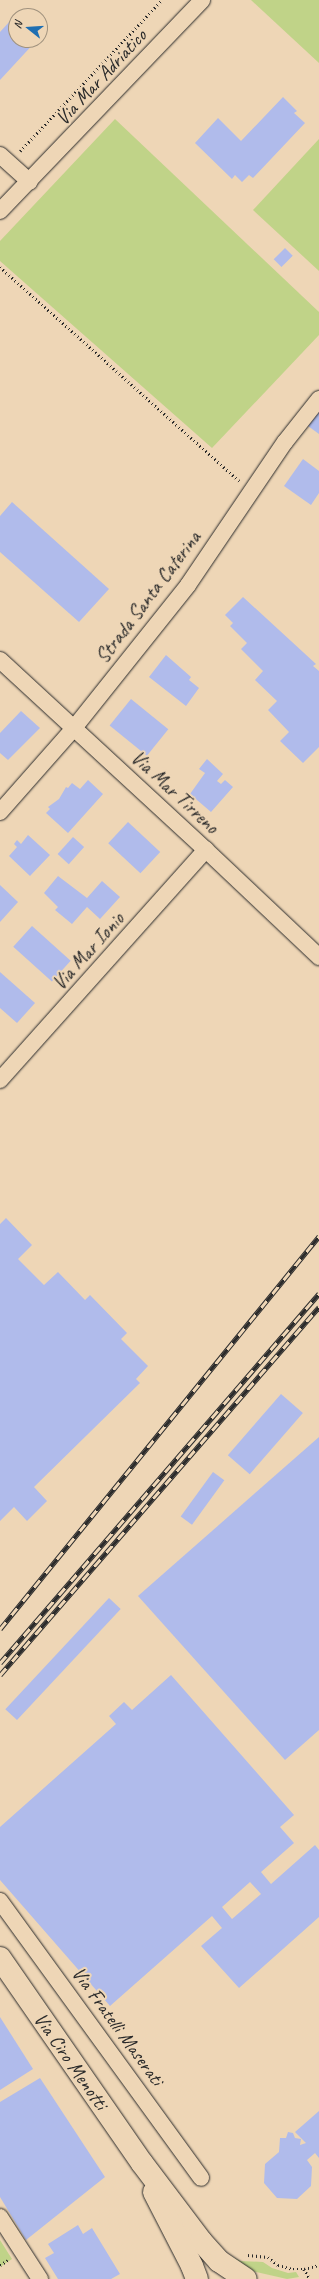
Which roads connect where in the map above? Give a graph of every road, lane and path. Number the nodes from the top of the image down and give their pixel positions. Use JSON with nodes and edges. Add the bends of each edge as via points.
{"nodes":[{"id":1,"x":162,"y":0,"type":"edge"},
{"id":2,"x":202,"y":0,"type":"edge"},
{"id":3,"x":4,"y":159,"type":"edge"},
{"id":4,"x":30,"y":182,"type":"junction"},
{"id":5,"x":0,"y":211,"type":"edge"},
{"id":6,"x":0,"y":267,"type":"edge"},
{"id":7,"x":319,"y":400,"type":"edge"},
{"id":8,"x":252,"y":492,"type":"junction"},
{"id":9,"x":0,"y":660,"type":"edge"},
{"id":10,"x":74,"y":728,"type":"junction"},
{"id":11,"x":0,"y":812,"type":"edge"},
{"id":12,"x":206,"y":850,"type":"junction"},
{"id":13,"x":319,"y":957,"type":"edge"},
{"id":14,"x":0,"y":1080,"type":"edge"},
{"id":15,"x":0,"y":1901,"type":"edge"},
{"id":16,"x":0,"y":1958,"type":"edge"},
{"id":17,"x":142,"y":2164,"type":"junction"},
{"id":18,"x":201,"y":2178,"type":"dead end"},
{"id":19,"x":0,"y":2217,"type":"edge"},
{"id":20,"x":246,"y":2255,"type":"dead end"},
{"id":21,"x":319,"y":2265,"type":"edge"},
{"id":22,"x":304,"y":2269,"type":"junction"},
{"id":23,"x":40,"y":2279,"type":"edge"},
{"id":24,"x":197,"y":2279,"type":"edge"},
{"id":25,"x":246,"y":2279,"type":"edge"},
{"id":26,"x":310,"y":2279,"type":"edge"}],
"edges":[{"from":1,"to":3,"type":"path"},
{"from":2,"to":4,"type":"street","name":"Via Mar Adriatico"},
{"from":3,"to":4,"type":"street"},
{"from":4,"to":5,"type":"street","name":"Via Mar Adriatico"},
{"from":6,"to":8,"type":"path"},
{"from":7,"to":8,"type":"street","name":"Strada Santa Caterina","via":[[285,442]]},
{"from":8,"to":10,"type":"street","name":"Strada Santa Caterina","via":[[188,585]]},
{"from":9,"to":10,"type":"street","name":"Via Mar Tirreno"},
{"from":10,"to":11,"type":"street","name":"Strada Santa Caterina"},
{"from":10,"to":12,"type":"street","name":"Via Mar Tirreno"},
{"from":12,"to":13,"type":"street","name":"Via Mar Tirreno"},
{"from":12,"to":14,"type":"street","name":"Via Mar Ionio"},
{"from":15,"to":18,"type":"street","name":"Via Fratelli Maserati"},
{"from":16,"to":17,"type":"main road","name":"Via Ciro Menotti"},
{"from":17,"to":24,"type":"main road","name":"Via Ciro Menotti"},
{"from":17,"to":25,"type":"main road","name":"Via Ciro Menotti","via":[[213,2255]]},
{"from":19,"to":23,"type":"street"},
{"from":20,"to":22,"type":"path","via":[[268,2257],[278,2265]]},
{"from":21,"to":22,"type":"path"},
{"from":22,"to":26,"type":"path"}]}
